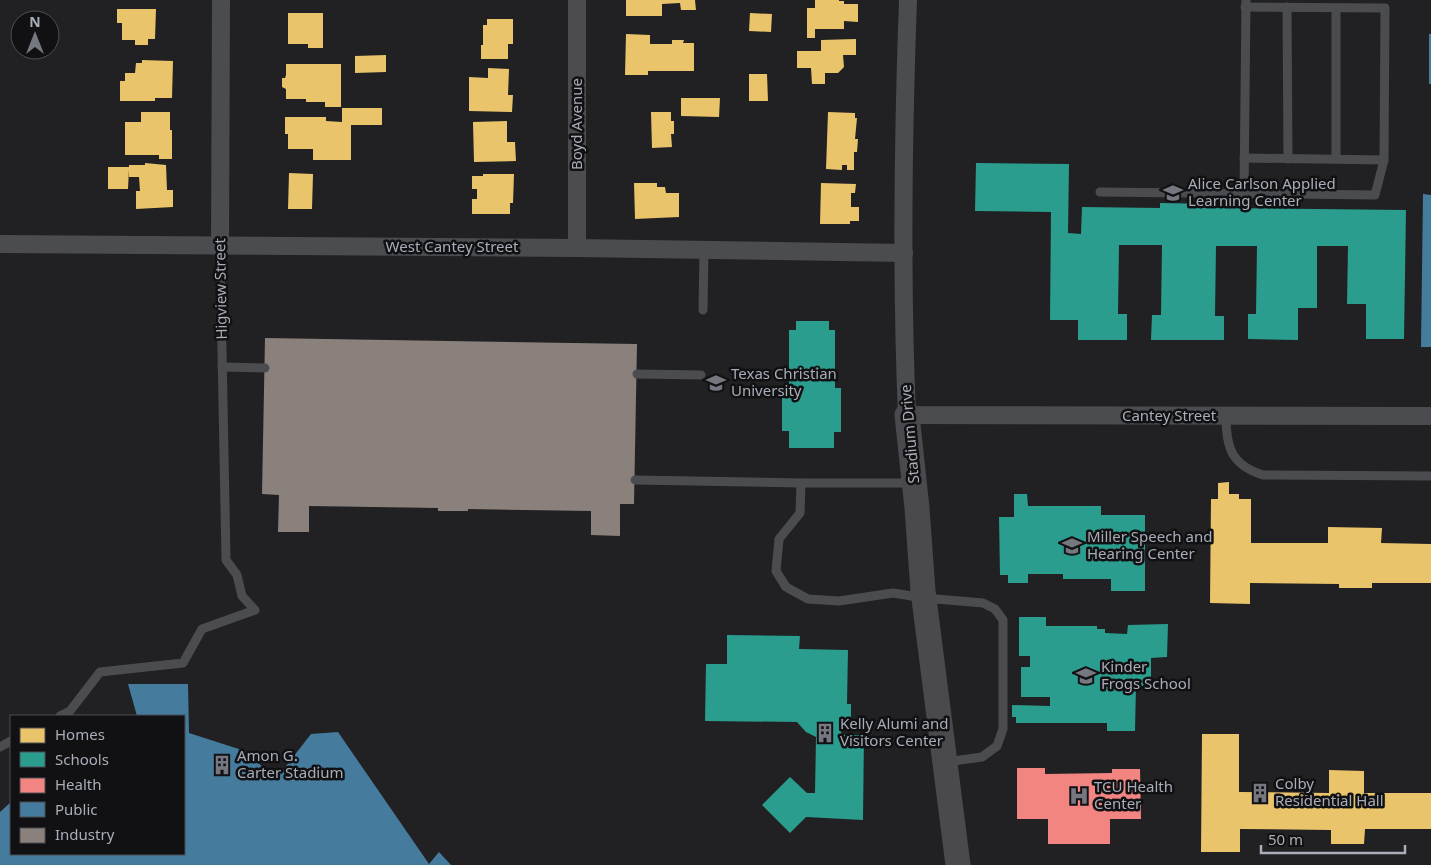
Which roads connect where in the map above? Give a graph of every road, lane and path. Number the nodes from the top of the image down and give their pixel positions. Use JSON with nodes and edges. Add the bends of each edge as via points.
{"nodes":[{"id":1,"x":221,"y":0,"type":"edge"},
{"id":2,"x":577,"y":0,"type":"edge"},
{"id":3,"x":908,"y":0,"type":"edge"},
{"id":4,"x":1246,"y":4,"type":"edge"},
{"id":5,"x":1287,"y":7,"type":"junction"},
{"id":6,"x":1336,"y":8,"type":"junction"},
{"id":7,"x":1244,"y":158,"type":"junction"},
{"id":8,"x":1288,"y":159,"type":"junction"},
{"id":9,"x":1336,"y":159,"type":"junction"},
{"id":10,"x":1384,"y":160,"type":"junction"},
{"id":11,"x":1100,"y":192,"type":"dead end"},
{"id":12,"x":1244,"y":194,"type":"junction"},
{"id":13,"x":0,"y":244,"type":"edge"},
{"id":14,"x":220,"y":245,"type":"junction"},
{"id":15,"x":576,"y":248,"type":"junction"},
{"id":16,"x":704,"y":250,"type":"junction"},
{"id":17,"x":904,"y":253,"type":"junction"},
{"id":18,"x":703,"y":310,"type":"dead end"},
{"id":19,"x":222,"y":367,"type":"junction"},
{"id":20,"x":265,"y":368,"type":"dead end"},
{"id":21,"x":636,"y":374,"type":"dead end"},
{"id":22,"x":701,"y":375,"type":"dead end"},
{"id":23,"x":907,"y":415,"type":"junction"},
{"id":24,"x":1226,"y":416,"type":"junction"},
{"id":25,"x":1431,"y":416,"type":"edge"},
{"id":26,"x":1431,"y":476,"type":"edge"},
{"id":27,"x":635,"y":480,"type":"dead end"},
{"id":28,"x":801,"y":483,"type":"junction"},
{"id":29,"x":914,"y":483,"type":"junction"},
{"id":30,"x":924,"y":598,"type":"junction"},
{"id":31,"x":62,"y":715,"type":"edge"},
{"id":32,"x":945,"y":762,"type":"junction"},
{"id":33,"x":958,"y":865,"type":"edge"}],
"edges":[{"from":1,"to":14,"type":"street","name":"Higview Street"},
{"from":2,"to":15,"type":"street","name":"Boyd Avenue"},
{"from":3,"to":17,"type":"street","name":"Stadium Drive"},
{"from":4,"to":5,"type":"lane"},
{"from":4,"to":7,"type":"lane"},
{"from":5,"to":6,"type":"lane"},
{"from":5,"to":8,"type":"lane"},
{"from":6,"to":9,"type":"lane"},
{"from":6,"to":10,"type":"lane","via":[[1385,8]]},
{"from":7,"to":8,"type":"lane"},
{"from":7,"to":12,"type":"lane"},
{"from":8,"to":9,"type":"lane"},
{"from":9,"to":10,"type":"lane"},
{"from":10,"to":12,"type":"lane","via":[[1375,195]]},
{"from":11,"to":12,"type":"lane"},
{"from":13,"to":14,"type":"street","name":"West Cantey Street"},
{"from":14,"to":15,"type":"street","name":"West Cantey Street"},
{"from":14,"to":19,"type":"lane","name":"Higview Street"},
{"from":15,"to":16,"type":"street","name":"West Cantey Street"},
{"from":16,"to":17,"type":"street","name":"West Cantey Street"},
{"from":16,"to":18,"type":"lane"},
{"from":17,"to":23,"type":"street","name":"Stadium Drive"},
{"from":19,"to":20,"type":"lane"},
{"from":19,"to":31,"type":"lane","name":"Higview Street","via":[[226,560],[237,575],[242,596],[255,610],[202,629],[183,663],[100,672],[70,711]]},
{"from":21,"to":22,"type":"lane"},
{"from":23,"to":24,"type":"street","name":"Cantey Street"},
{"from":23,"to":29,"type":"street","name":"Stadium Drive"},
{"from":24,"to":25,"type":"street","name":"Cantey Street"},
{"from":24,"to":26,"type":"lane","via":[[1230,451],[1250,471],[1263,475]]},
{"from":27,"to":28,"type":"lane"},
{"from":28,"to":29,"type":"lane"},
{"from":28,"to":30,"type":"lane","via":[[800,513],[779,539],[776,570],[786,587],[808,599],[838,601],[893,593]]},
{"from":29,"to":30,"type":"street","name":"Stadium Drive"},
{"from":30,"to":32,"type":"street","name":"Stadium Drive"},
{"from":30,"to":32,"type":"lane","via":[[982,603],[996,610],[1003,620],[1003,729],[997,746],[982,757]]},
{"from":32,"to":33,"type":"street","name":"Stadium Drive"}]}
